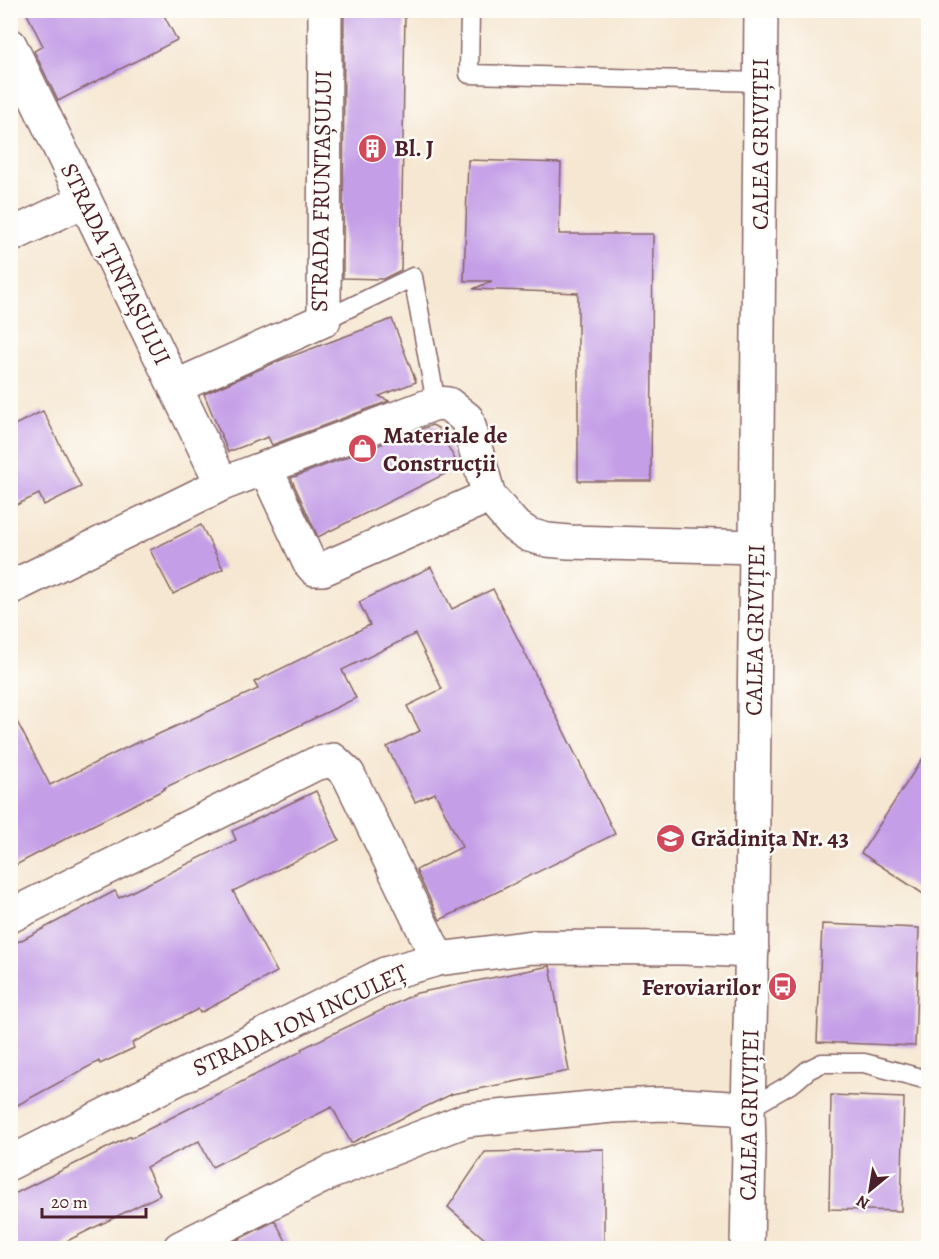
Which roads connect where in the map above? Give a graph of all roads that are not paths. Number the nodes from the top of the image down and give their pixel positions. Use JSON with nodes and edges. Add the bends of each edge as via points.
{"nodes":[{"id":1,"x":325,"y":10,"type":"edge"},
{"id":2,"x":470,"y":10,"type":"edge"},
{"id":3,"x":761,"y":10,"type":"edge"},
{"id":4,"x":10,"y":45,"type":"edge"},
{"id":5,"x":760,"y":82,"type":"junction"},
{"id":6,"x":85,"y":200,"type":"junction"},
{"id":7,"x":10,"y":236,"type":"edge"},
{"id":8,"x":324,"y":320,"type":"junction"},
{"id":9,"x":175,"y":387,"type":"junction"},
{"id":10,"x":436,"y":403,"type":"junction"},
{"id":11,"x":266,"y":469,"type":"junction"},
{"id":12,"x":222,"y":484,"type":"junction"},
{"id":13,"x":489,"y":496,"type":"junction"},
{"id":14,"x":756,"y":547,"type":"junction"},
{"id":15,"x":10,"y":588,"type":"edge"},
{"id":16,"x":10,"y":916,"type":"edge"},
{"id":17,"x":752,"y":951,"type":"junction"},
{"id":18,"x":438,"y":959,"type":"junction"},
{"id":19,"x":928,"y":1080,"type":"edge"},
{"id":20,"x":748,"y":1109,"type":"junction"},
{"id":21,"x":10,"y":1163,"type":"edge"},
{"id":22,"x":180,"y":1248,"type":"edge"},
{"id":23,"x":747,"y":1248,"type":"edge"}],
"edges":[{"from":1,"to":8,"type":"street","name":"STRADA FRUNTAȘULUI"},
{"from":2,"to":5,"type":"lane","via":[[469,74]]},
{"from":3,"to":5,"type":"street","name":"CALEA GRIVIȚEI"},
{"from":4,"to":6,"type":"street","name":"STRADA ȚINTAȘULUI"},
{"from":5,"to":14,"type":"street","name":"CALEA GRIVIȚEI"},
{"from":6,"to":7,"type":"street"},
{"from":6,"to":9,"type":"street","name":"STRADA ȚINTAȘULUI"},
{"from":8,"to":9,"type":"street","name":"STRADA FRUNTAȘULUI"},
{"from":8,"to":10,"type":"lane","via":[[413,277]]},
{"from":9,"to":12,"type":"street","name":"STRADA ȚINTAȘULUI"},
{"from":10,"to":11,"type":"street"},
{"from":10,"to":13,"type":"street","via":[[448,404],[467,419]]},
{"from":11,"to":12,"type":"street"},
{"from":11,"to":13,"type":"street","via":[[315,569],[323,569]]},
{"from":12,"to":15,"type":"street"},
{"from":13,"to":14,"type":"street","via":[[514,525],[547,540]]},
{"from":14,"to":17,"type":"street","name":"CALEA GRIVIȚEI"},
{"from":16,"to":18,"type":"street","via":[[315,764],[333,760],[348,774]]},
{"from":17,"to":18,"type":"street","name":"STRADA ION INCULEȚ","via":[[533,947]]},
{"from":17,"to":20,"type":"street","name":"CALEA GRIVIȚEI"},
{"from":18,"to":21,"type":"street","name":"STRADA ION INCULEȚ","via":[[385,975]]},
{"from":19,"to":20,"type":"lane","via":[[864,1062],[822,1063]]},
{"from":20,"to":22,"type":"street","via":[[665,1104],[612,1106],[466,1120],[329,1173]]},
{"from":20,"to":23,"type":"street","name":"CALEA GRIVIȚEI"}]}
